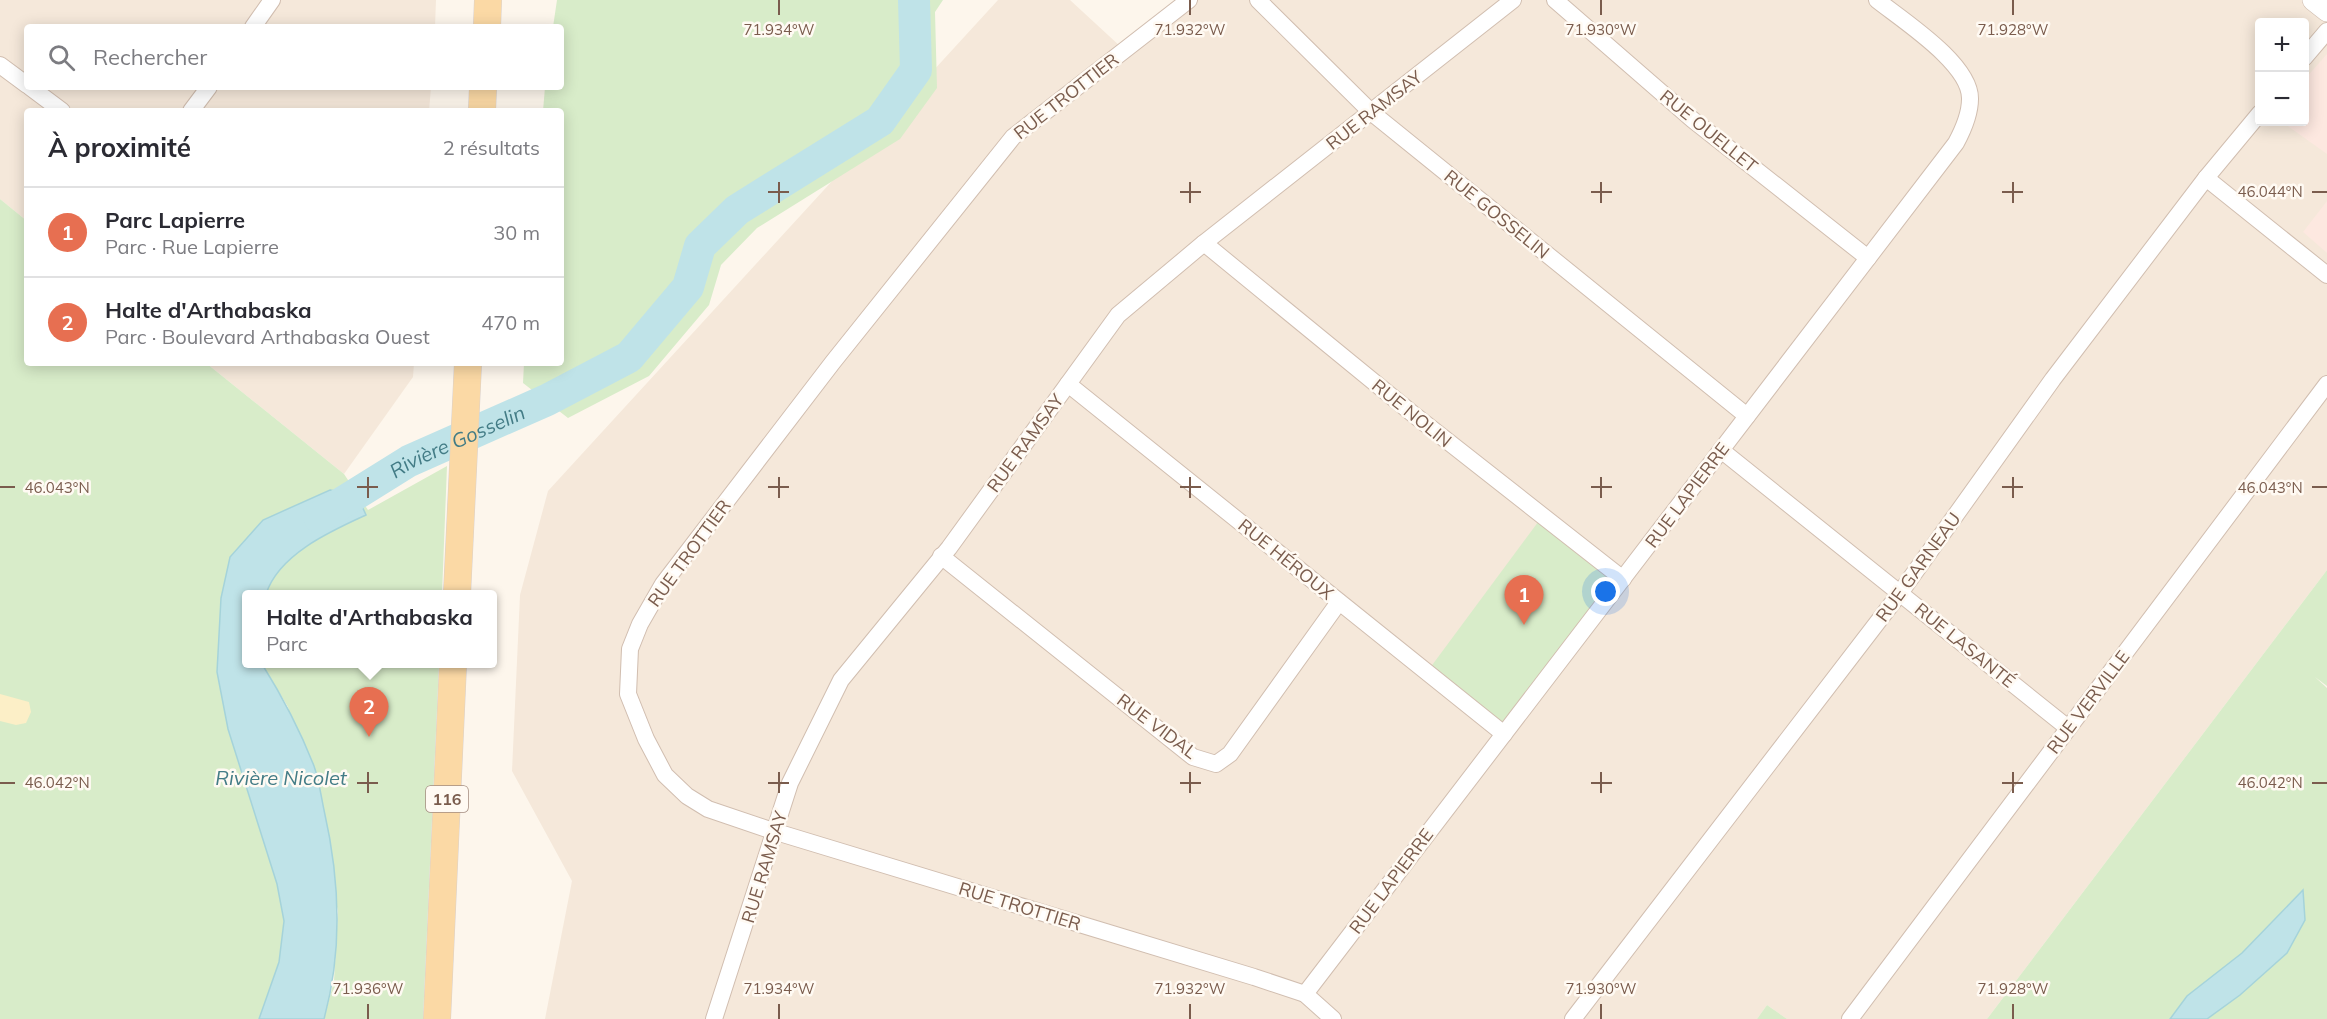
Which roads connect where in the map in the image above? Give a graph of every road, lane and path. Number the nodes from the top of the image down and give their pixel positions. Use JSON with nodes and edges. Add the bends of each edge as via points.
{"nodes":[{"id":1,"x":272,"y":0,"type":"edge"},
{"id":2,"x":488,"y":0,"type":"edge"},
{"id":3,"x":1188,"y":0,"type":"edge"},
{"id":4,"x":1258,"y":0,"type":"edge"},
{"id":5,"x":1514,"y":0,"type":"edge"},
{"id":6,"x":1555,"y":0,"type":"edge"},
{"id":7,"x":1877,"y":0,"type":"edge"},
{"id":8,"x":2313,"y":0,"type":"edge"},
{"id":9,"x":2327,"y":11,"type":"edge"},
{"id":10,"x":255,"y":24,"type":"edge"},
{"id":11,"x":487,"y":24,"type":"edge"},
{"id":12,"x":2327,"y":31,"type":"edge"},
{"id":13,"x":2309,"y":52,"type":"edge"},
{"id":14,"x":0,"y":64,"type":"edge"},
{"id":15,"x":24,"y":83,"type":"edge"},
{"id":16,"x":33,"y":90,"type":"edge"},
{"id":17,"x":207,"y":90,"type":"edge"},
{"id":18,"x":483,"y":90,"type":"edge"},
{"id":19,"x":58,"y":108,"type":"edge"},
{"id":20,"x":193,"y":108,"type":"edge"},
{"id":21,"x":482,"y":108,"type":"edge"},
{"id":22,"x":1371,"y":112,"type":"junction"},
{"id":23,"x":2255,"y":118,"type":"edge"},
{"id":24,"x":2206,"y":178,"type":"junction"},
{"id":25,"x":1204,"y":243,"type":"junction"},
{"id":26,"x":1868,"y":258,"type":"junction"},
{"id":27,"x":2327,"y":275,"type":"edge"},
{"id":28,"x":467,"y":373,"type":"edge"},
{"id":29,"x":1068,"y":384,"type":"junction"},
{"id":30,"x":2327,"y":384,"type":"edge"},
{"id":31,"x":1747,"y":416,"type":"junction"},
{"id":32,"x":1721,"y":450,"type":"junction"},
{"id":33,"x":941,"y":556,"type":"junction"},
{"id":34,"x":1623,"y":579,"type":"junction"},
{"id":35,"x":457,"y":590,"type":"edge"},
{"id":36,"x":1900,"y":593,"type":"junction"},
{"id":37,"x":1340,"y":602,"type":"junction"},
{"id":38,"x":453,"y":668,"type":"edge"},
{"id":39,"x":2068,"y":728,"type":"junction"},
{"id":40,"x":1504,"y":734,"type":"junction"},
{"id":41,"x":773,"y":831,"type":"junction"},
{"id":42,"x":1305,"y":994,"type":"junction"},
{"id":43,"x":438,"y":1019,"type":"edge"},
{"id":44,"x":714,"y":1019,"type":"edge"},
{"id":45,"x":1333,"y":1019,"type":"edge"},
{"id":46,"x":1573,"y":1019,"type":"edge"},
{"id":47,"x":1850,"y":1019,"type":"edge"}],
"edges":[{"from":1,"to":10,"type":"street"},
{"from":2,"to":11,"type":"main road"},
{"from":3,"to":41,"type":"street","name":"RUE TROTTIER","via":[[1013,137],[659,589],[640,624],[630,649],[628,694],[645,739],[665,775],[708,809]]},
{"from":4,"to":22,"type":"street","name":"RUE GOSSELIN"},
{"from":5,"to":22,"type":"street","name":"RUE RAMSAY"},
{"from":6,"to":26,"type":"street","name":"RUE OUELLET","via":[[1693,120]]},
{"from":7,"to":26,"type":"street","name":"RUE LAPIERRE","via":[[1943,53],[1965,81],[1970,97],[1956,143]]},
{"from":8,"to":9,"type":"street"},
{"from":12,"to":13,"type":"street"},
{"from":14,"to":15,"type":"street"},
{"from":16,"to":19,"type":"street"},
{"from":17,"to":20,"type":"street"},
{"from":18,"to":21,"type":"main road"},
{"from":22,"to":25,"type":"street","name":"RUE RAMSAY"},
{"from":22,"to":31,"type":"street","name":"RUE GOSSELIN"},
{"from":23,"to":24,"type":"street","name":"RUE GARNEAU"},
{"from":24,"to":27,"type":"street"},
{"from":24,"to":36,"type":"street","name":"RUE GARNEAU","via":[[2053,379]]},
{"from":25,"to":29,"type":"street","name":"RUE RAMSAY","via":[[1118,315]]},
{"from":25,"to":34,"type":"street","name":"RUE NOLIN"},
{"from":26,"to":31,"type":"street","name":"RUE LAPIERRE"},
{"from":28,"to":35,"type":"main road"},
{"from":29,"to":33,"type":"street","name":"RUE RAMSAY"},
{"from":29,"to":37,"type":"street","name":"RUE HÉROUX"},
{"from":30,"to":39,"type":"street","name":"RUE VERVILLE"},
{"from":31,"to":32,"type":"street","name":"RUE LAPIERRE"},
{"from":32,"to":34,"type":"street","name":"RUE LAPIERRE"},
{"from":32,"to":36,"type":"street","name":"RUE LASANTÉ"},
{"from":33,"to":37,"type":"street","name":"RUE VIDAL","via":[[1193,757],[1216,764],[1230,754]]},
{"from":33,"to":41,"type":"street","name":"RUE RAMSAY","via":[[841,681],[805,748]]},
{"from":34,"to":40,"type":"street","name":"RUE LAPIERRE"},
{"from":36,"to":39,"type":"street","name":"RUE LASANTÉ"},
{"from":36,"to":46,"type":"street","name":"RUE GARNEAU"},
{"from":37,"to":40,"type":"street","name":"RUE HÉROUX"},
{"from":38,"to":43,"type":"main road","number":"116"},
{"from":39,"to":47,"type":"street","name":"RUE VERVILLE"},
{"from":40,"to":42,"type":"street","name":"RUE LAPIERRE"},
{"from":41,"to":42,"type":"street","name":"RUE TROTTIER"},
{"from":41,"to":44,"type":"street","name":"RUE RAMSAY"},
{"from":42,"to":45,"type":"street","name":"RUE TROTTIER"}]}
